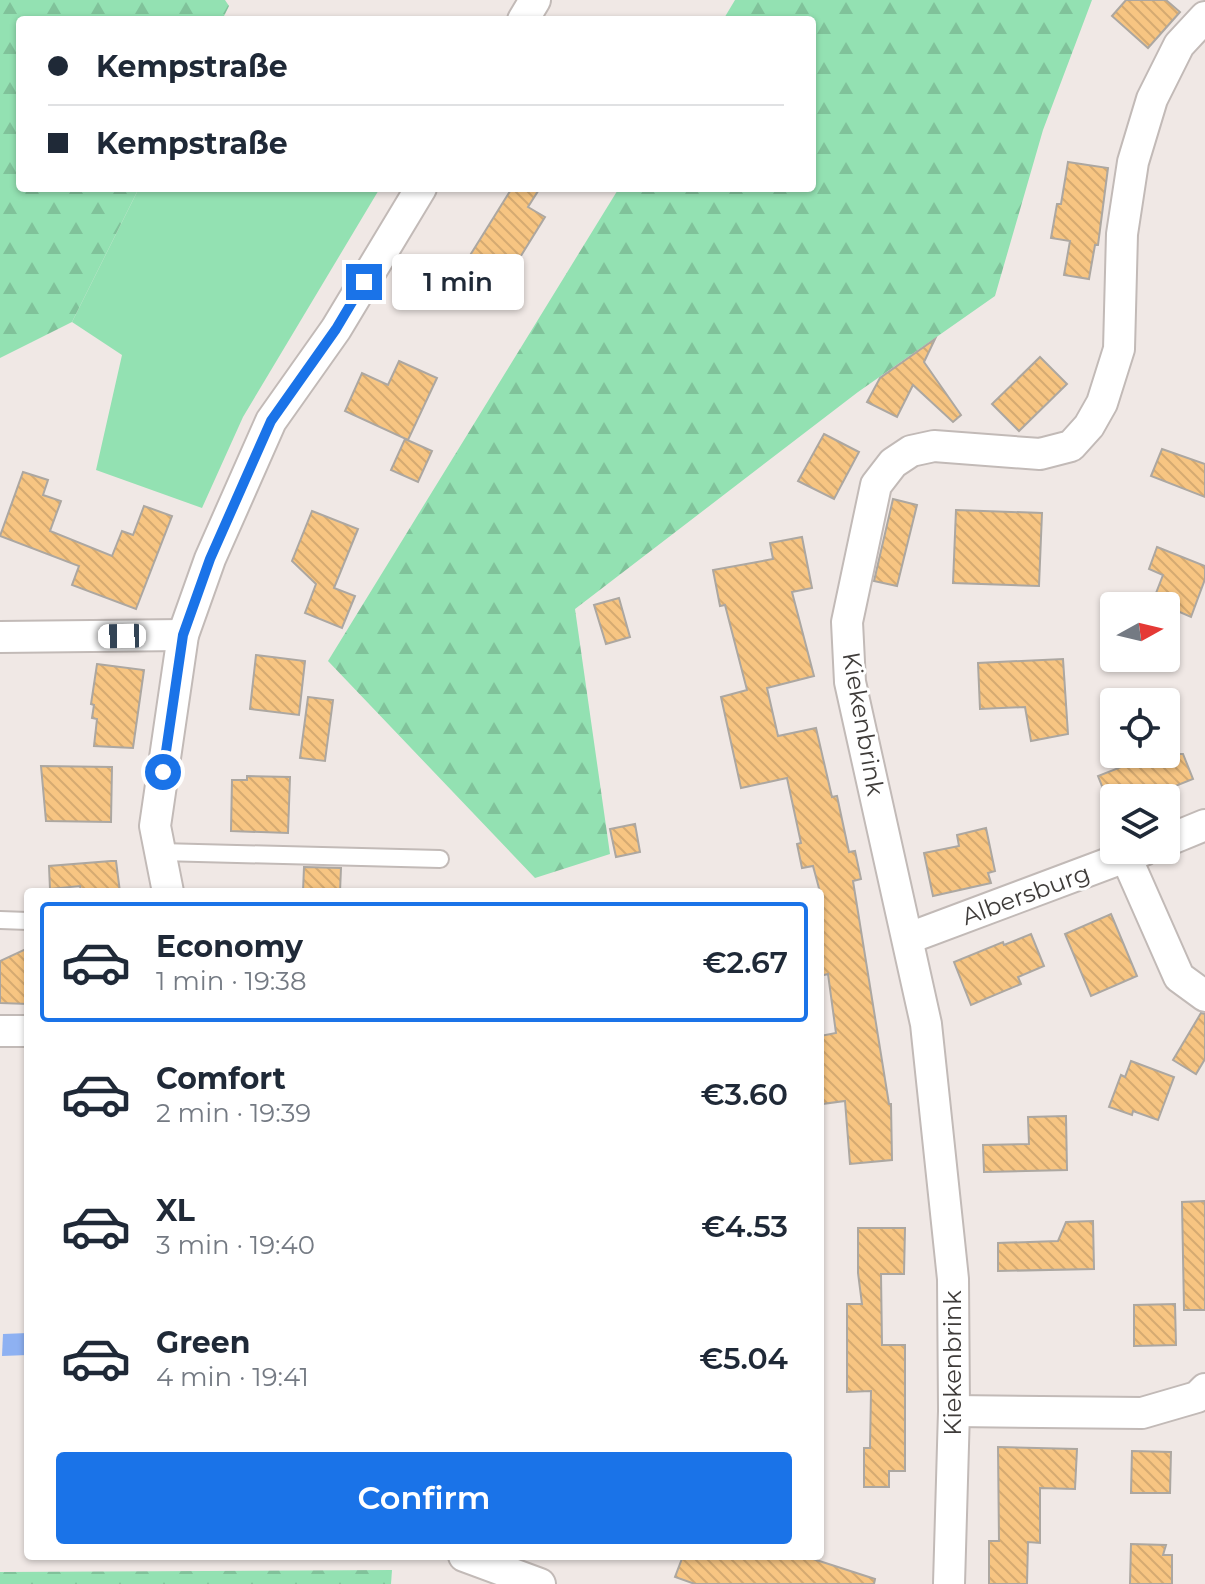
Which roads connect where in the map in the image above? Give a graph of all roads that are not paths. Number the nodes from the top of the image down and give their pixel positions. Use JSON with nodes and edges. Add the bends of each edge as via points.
{"nodes":[{"id":1,"x":1205,"y":17,"type":"edge"},
{"id":2,"x":419,"y":192,"type":"edge"},
{"id":3,"x":183,"y":635,"type":"junction"},
{"id":4,"x":0,"y":637,"type":"edge"},
{"id":5,"x":1205,"y":825,"type":"edge"},
{"id":6,"x":1180,"y":835,"type":"edge"},
{"id":7,"x":160,"y":852,"type":"junction"},
{"id":8,"x":440,"y":859,"type":"dead end"},
{"id":9,"x":1118,"y":864,"type":"edge"},
{"id":10,"x":1139,"y":864,"type":"edge"},
{"id":11,"x":167,"y":888,"type":"edge"},
{"id":12,"x":0,"y":920,"type":"edge"},
{"id":13,"x":24,"y":921,"type":"edge"},
{"id":14,"x":909,"y":938,"type":"junction"},
{"id":15,"x":1205,"y":996,"type":"edge"},
{"id":16,"x":0,"y":1031,"type":"edge"},
{"id":17,"x":24,"y":1031,"type":"edge"},
{"id":18,"x":1205,"y":1389,"type":"edge"},
{"id":19,"x":954,"y":1411,"type":"junction"},
{"id":20,"x":475,"y":1560,"type":"edge"},
{"id":21,"x":540,"y":1584,"type":"edge"},
{"id":22,"x":949,"y":1584,"type":"edge"}],
"edges":[{"from":1,"to":14,"type":"street","name":"Kiekenbrink","via":[[1179,45],[1152,99],[1133,162],[1122,234],[1119,349],[1089,426],[1071,446],[1040,454],[934,446],[911,451],[876,485],[847,622],[850,682]]},
{"from":2,"to":3,"type":"street","via":[[336,329],[271,421]]},
{"from":3,"to":4,"type":"street"},
{"from":3,"to":7,"type":"street","via":[[155,826]]},
{"from":5,"to":6,"type":"street"},
{"from":7,"to":8,"type":"lane"},
{"from":7,"to":11,"type":"street"},
{"from":9,"to":14,"type":"street","name":"Albersburg","via":[[1084,884]]},
{"from":10,"to":15,"type":"street","via":[[1179,977]]},
{"from":12,"to":13,"type":"lane"},
{"from":14,"to":19,"type":"street","name":"Kiekenbrink","via":[[926,1024],[953,1279]]},
{"from":16,"to":17,"type":"street"},
{"from":18,"to":19,"type":"street","via":[[1197,1397],[1142,1413]]},
{"from":19,"to":22,"type":"street","name":"Kiekenbrink"},
{"from":20,"to":21,"type":"street"}]}
